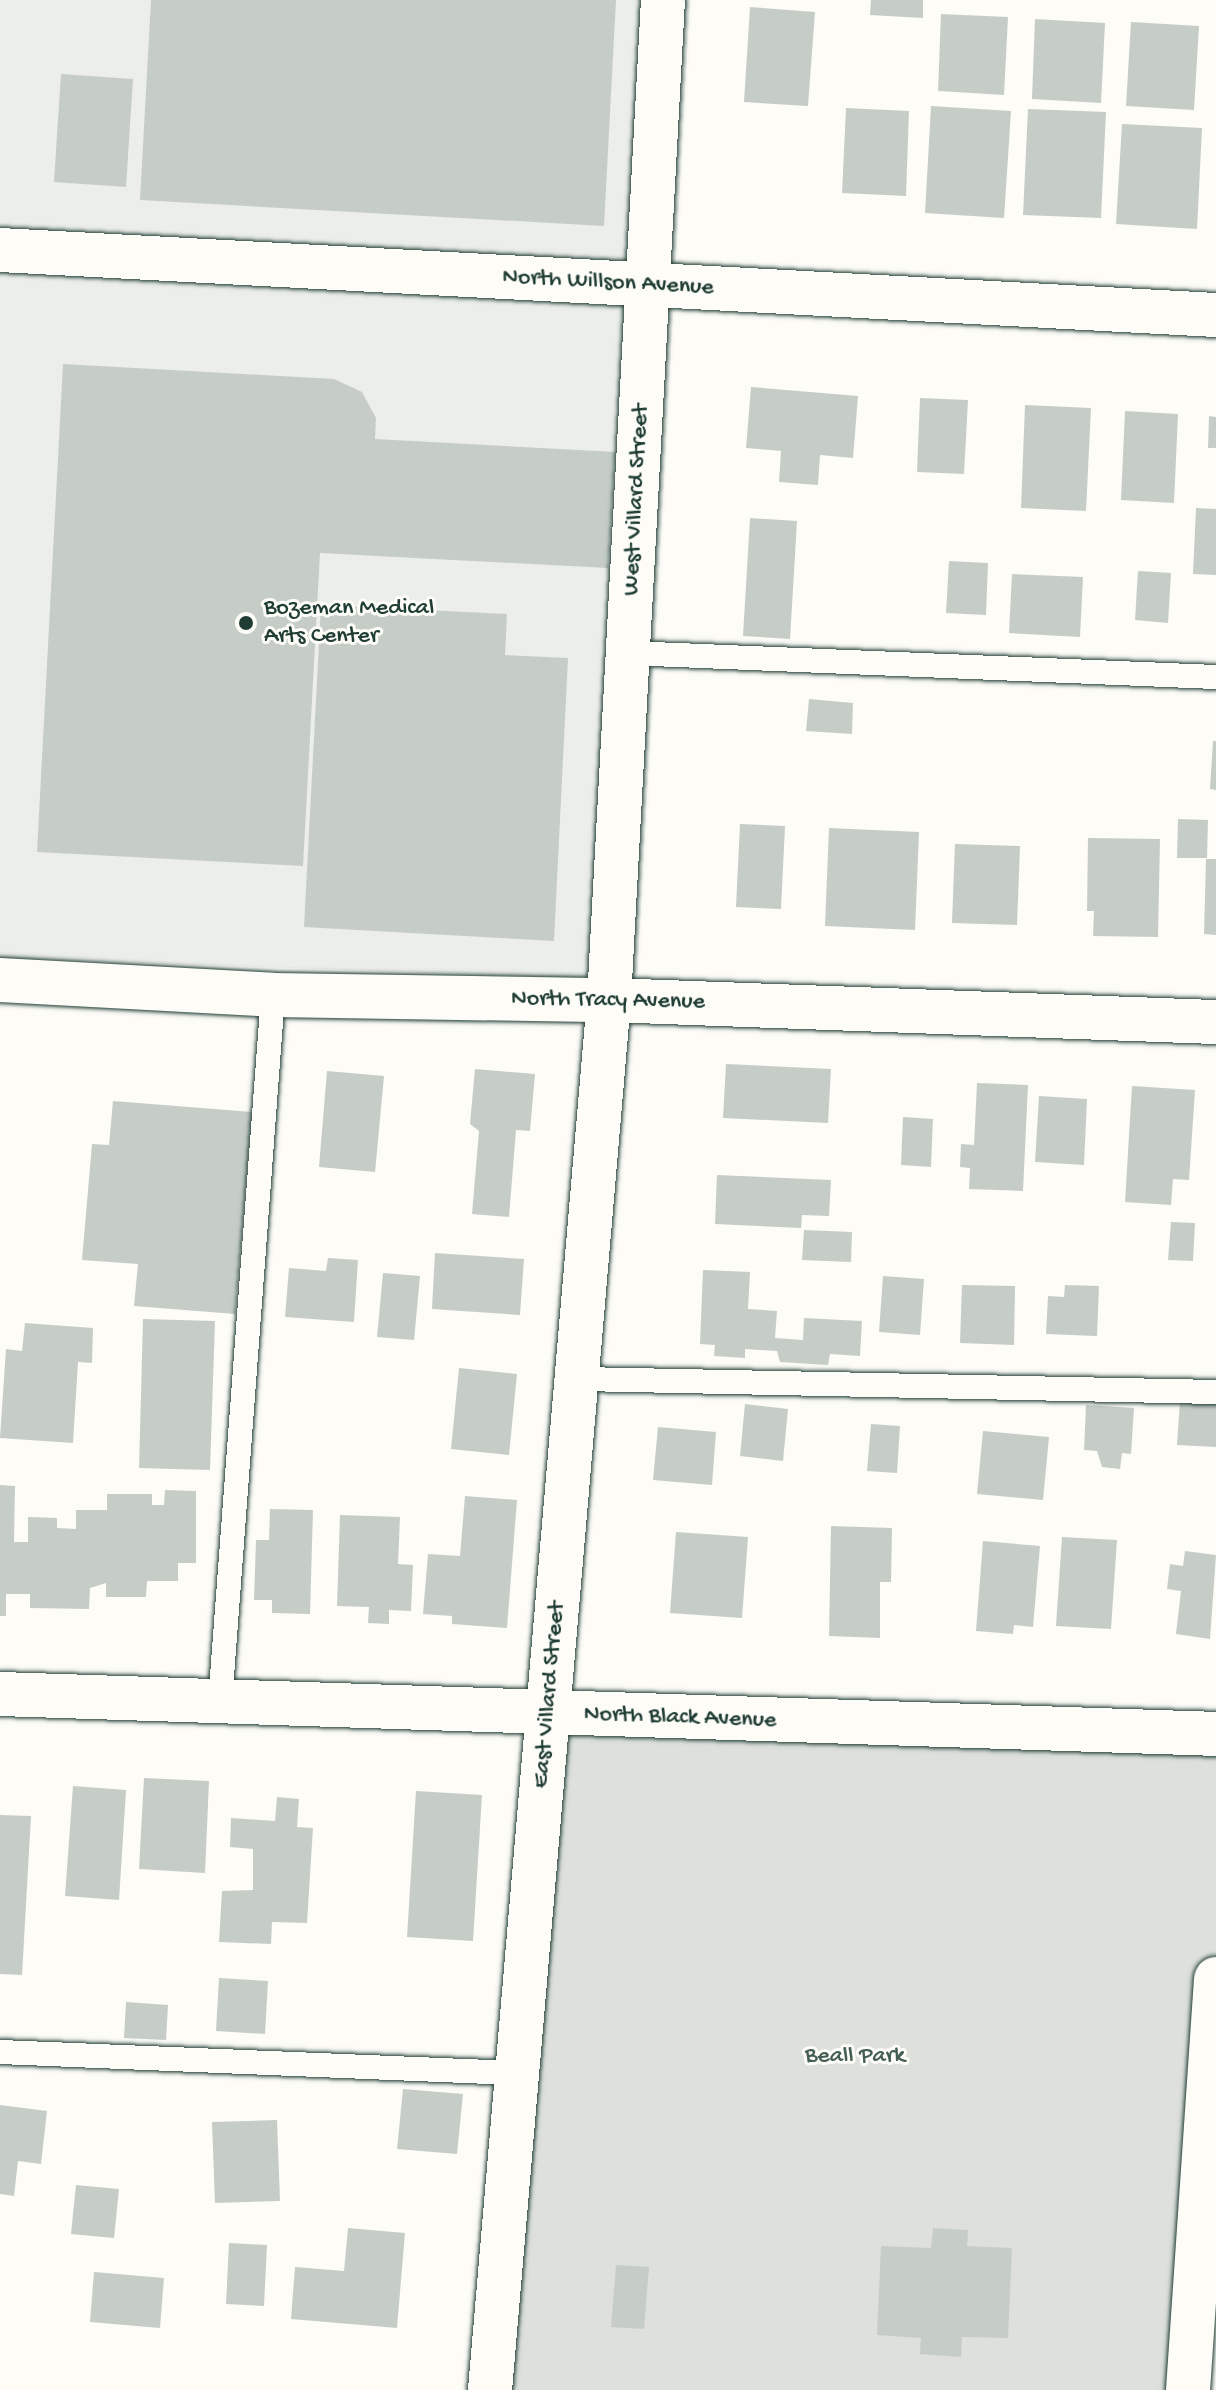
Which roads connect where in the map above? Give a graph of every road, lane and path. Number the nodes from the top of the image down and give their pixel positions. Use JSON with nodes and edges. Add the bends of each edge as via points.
{"nodes":[{"id":1,"x":663,"y":0,"type":"edge"},
{"id":2,"x":0,"y":250,"type":"edge"},
{"id":3,"x":648,"y":285,"type":"junction"},
{"id":4,"x":1216,"y":315,"type":"edge"},
{"id":5,"x":628,"y":653,"type":"junction"},
{"id":6,"x":1216,"y":677,"type":"edge"},
{"id":7,"x":0,"y":980,"type":"edge"},
{"id":8,"x":273,"y":995,"type":"junction"},
{"id":9,"x":609,"y":1000,"type":"junction"},
{"id":10,"x":1216,"y":1022,"type":"edge"},
{"id":11,"x":580,"y":1379,"type":"junction"},
{"id":12,"x":1216,"y":1392,"type":"edge"},
{"id":13,"x":0,"y":1694,"type":"edge"},
{"id":14,"x":220,"y":1703,"type":"junction"},
{"id":15,"x":548,"y":1715,"type":"junction"},
{"id":16,"x":1216,"y":1734,"type":"edge"},
{"id":17,"x":1216,"y":1979,"type":"edge"},
{"id":18,"x":0,"y":2052,"type":"edge"},
{"id":19,"x":515,"y":2073,"type":"junction"},
{"id":20,"x":1211,"y":2099,"type":"edge"},
{"id":21,"x":490,"y":2390,"type":"edge"},
{"id":22,"x":1188,"y":2390,"type":"edge"}],
"edges":[{"from":1,"to":3,"type":"street","name":"West Villard Street"},
{"from":2,"to":3,"type":"street","name":"North Willson Avenue"},
{"from":3,"to":4,"type":"street","name":"North Willson Avenue"},
{"from":3,"to":5,"type":"street","name":"West Villard Street"},
{"from":5,"to":6,"type":"lane"},
{"from":5,"to":9,"type":"street","name":"West Villard Street"},
{"from":7,"to":8,"type":"street","name":"North Tracy Avenue"},
{"from":8,"to":9,"type":"street","name":"North Tracy Avenue"},
{"from":8,"to":14,"type":"lane"},
{"from":9,"to":10,"type":"street","name":"North Tracy Avenue"},
{"from":9,"to":11,"type":"street","name":"East Villard Street"},
{"from":11,"to":12,"type":"lane"},
{"from":11,"to":15,"type":"street","name":"East Villard Street"},
{"from":13,"to":14,"type":"street","name":"North Black Avenue"},
{"from":14,"to":15,"type":"street","name":"North Black Avenue"},
{"from":15,"to":16,"type":"street","name":"North Black Avenue"},
{"from":15,"to":19,"type":"street","name":"East Villard Street"},
{"from":17,"to":20,"type":"street"},
{"from":18,"to":19,"type":"lane"},
{"from":19,"to":21,"type":"street","name":"East Villard Street"},
{"from":20,"to":22,"type":"street"}]}
